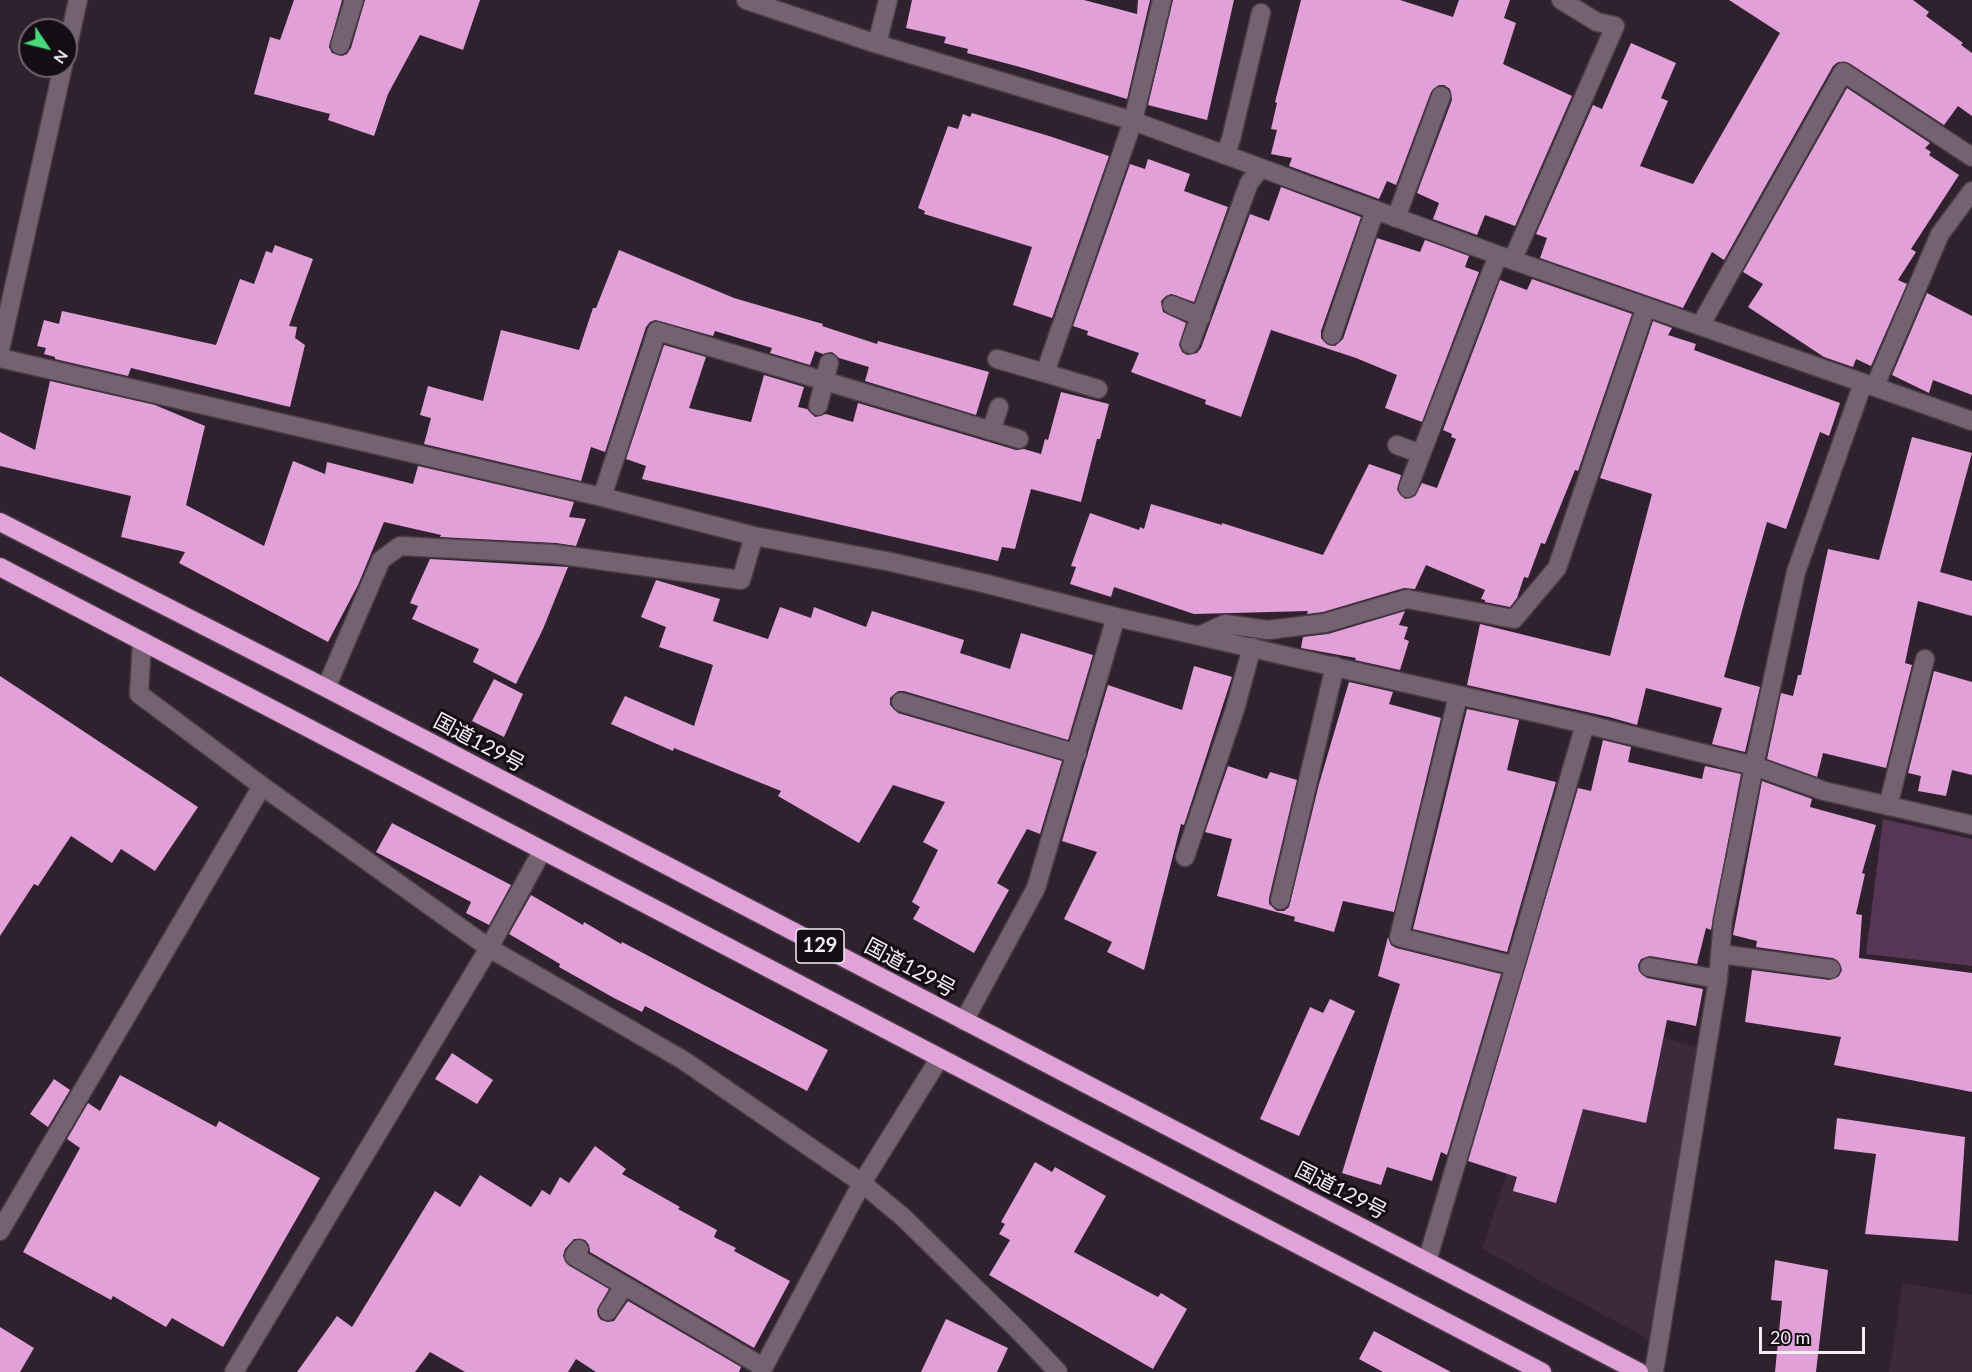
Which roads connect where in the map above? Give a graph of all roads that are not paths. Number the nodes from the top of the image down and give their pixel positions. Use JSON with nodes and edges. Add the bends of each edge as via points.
{"nodes":[{"id":1,"x":78,"y":0,"type":"edge"},
{"id":2,"x":354,"y":0,"type":"edge"},
{"id":3,"x":746,"y":0,"type":"edge"},
{"id":4,"x":888,"y":0,"type":"edge"},
{"id":5,"x":1162,"y":0,"type":"edge"},
{"id":6,"x":1562,"y":0,"type":"edge"},
{"id":7,"x":1261,"y":13,"type":"dead end"},
{"id":8,"x":74,"y":18,"type":"edge"},
{"id":9,"x":877,"y":44,"type":"junction"},
{"id":10,"x":340,"y":45,"type":"dead end"},
{"id":11,"x":60,"y":78,"type":"edge"},
{"id":12,"x":1441,"y":96,"type":"dead end"},
{"id":13,"x":1133,"y":121,"type":"junction"},
{"id":14,"x":1225,"y":155,"type":"junction"},
{"id":15,"x":1972,"y":157,"type":"edge"},
{"id":16,"x":1261,"y":168,"type":"junction"},
{"id":17,"x":1972,"y":191,"type":"edge"},
{"id":18,"x":1375,"y":210,"type":"junction"},
{"id":19,"x":1396,"y":218,"type":"junction"},
{"id":20,"x":1505,"y":257,"type":"junction"},
{"id":21,"x":1172,"y":305,"type":"dead end"},
{"id":22,"x":1646,"y":307,"type":"junction"},
{"id":23,"x":1200,"y":317,"type":"junction"},
{"id":24,"x":1700,"y":326,"type":"junction"},
{"id":25,"x":1332,"y":335,"type":"dead end"},
{"id":26,"x":1191,"y":344,"type":"dead end"},
{"id":27,"x":0,"y":350,"type":"edge"},
{"id":28,"x":0,"y":358,"type":"edge"},
{"id":29,"x":997,"y":359,"type":"dead end"},
{"id":30,"x":830,"y":363,"type":"dead end"},
{"id":31,"x":1046,"y":373,"type":"junction"},
{"id":32,"x":826,"y":382,"type":"junction"},
{"id":33,"x":1869,"y":385,"type":"junction"},
{"id":34,"x":1098,"y":389,"type":"dead end"},
{"id":35,"x":818,"y":406,"type":"dead end"},
{"id":36,"x":999,"y":407,"type":"dead end"},
{"id":37,"x":1972,"y":421,"type":"edge"},
{"id":38,"x":991,"y":431,"type":"junction"},
{"id":39,"x":1019,"y":439,"type":"dead end"},
{"id":40,"x":1397,"y":445,"type":"dead end"},
{"id":41,"x":1421,"y":454,"type":"junction"},
{"id":42,"x":1408,"y":488,"type":"dead end"},
{"id":43,"x":602,"y":497,"type":"junction"},
{"id":44,"x":0,"y":522,"type":"edge"},
{"id":45,"x":754,"y":536,"type":"junction"},
{"id":46,"x":0,"y":567,"type":"edge"},
{"id":47,"x":1116,"y":617,"type":"junction"},
{"id":48,"x":1201,"y":635,"type":"junction"},
{"id":49,"x":142,"y":641,"type":"junction"},
{"id":50,"x":1252,"y":647,"type":"junction"},
{"id":51,"x":1925,"y":659,"type":"dead end"},
{"id":52,"x":1335,"y":666,"type":"junction"},
{"id":53,"x":326,"y":688,"type":"junction"},
{"id":54,"x":1458,"y":696,"type":"junction"},
{"id":55,"x":901,"y":702,"type":"dead end"},
{"id":56,"x":1585,"y":724,"type":"junction"},
{"id":57,"x":1077,"y":754,"type":"junction"},
{"id":58,"x":1754,"y":766,"type":"junction"},
{"id":59,"x":262,"y":786,"type":"junction"},
{"id":60,"x":1888,"y":806,"type":"junction"},
{"id":61,"x":1972,"y":825,"type":"edge"},
{"id":62,"x":542,"y":851,"type":"junction"},
{"id":63,"x":1185,"y":857,"type":"dead end"},
{"id":64,"x":1280,"y":900,"type":"dead end"},
{"id":65,"x":489,"y":948,"type":"junction"},
{"id":66,"x":1721,"y":954,"type":"junction"},
{"id":67,"x":1515,"y":966,"type":"junction"},
{"id":68,"x":1648,"y":967,"type":"dead end"},
{"id":69,"x":1832,"y":969,"type":"dead end"},
{"id":70,"x":1718,"y":979,"type":"junction"},
{"id":71,"x":964,"y":1021,"type":"junction"},
{"id":72,"x":939,"y":1059,"type":"junction"},
{"id":73,"x":862,"y":1183,"type":"junction"},
{"id":74,"x":0,"y":1231,"type":"edge"},
{"id":75,"x":579,"y":1249,"type":"dead end"},
{"id":76,"x":1427,"y":1261,"type":"junction"},
{"id":77,"x":624,"y":1286,"type":"junction"},
{"id":78,"x":608,"y":1311,"type":"dead end"},
{"id":79,"x":762,"y":1369,"type":"edge"},
{"id":80,"x":234,"y":1372,"type":"edge"},
{"id":81,"x":1058,"y":1372,"type":"edge"},
{"id":82,"x":1542,"y":1372,"type":"edge"},
{"id":83,"x":1639,"y":1372,"type":"edge"},
{"id":84,"x":1654,"y":1372,"type":"edge"}],
"edges":[{"from":1,"to":8,"type":"street"},
{"from":2,"to":10,"type":"street"},
{"from":3,"to":9,"type":"street"},
{"from":4,"to":9,"type":"street"},
{"from":5,"to":13,"type":"street"},
{"from":6,"to":20,"type":"street","via":[[1597,22],[1615,26]]},
{"from":7,"to":14,"type":"street"},
{"from":9,"to":13,"type":"street"},
{"from":11,"to":27,"type":"street"},
{"from":12,"to":19,"type":"street"},
{"from":13,"to":14,"type":"street"},
{"from":13,"to":31,"type":"street"},
{"from":14,"to":16,"type":"street"},
{"from":15,"to":24,"type":"street","via":[[1843,72]]},
{"from":16,"to":18,"type":"street"},
{"from":16,"to":23,"type":"street","via":[[1249,183]]},
{"from":17,"to":33,"type":"street","via":[[1940,234]]},
{"from":18,"to":19,"type":"street"},
{"from":18,"to":25,"type":"street"},
{"from":19,"to":20,"type":"street"},
{"from":20,"to":22,"type":"street"},
{"from":20,"to":41,"type":"street"},
{"from":21,"to":23,"type":"street"},
{"from":22,"to":24,"type":"street"},
{"from":22,"to":48,"type":"street","via":[[1557,568],[1514,619],[1407,599],[1325,623],[1268,630],[1226,624]]},
{"from":23,"to":26,"type":"street"},
{"from":24,"to":33,"type":"street"},
{"from":28,"to":43,"type":"street"},
{"from":29,"to":31,"type":"street"},
{"from":30,"to":32,"type":"street"},
{"from":31,"to":34,"type":"street"},
{"from":32,"to":35,"type":"street"},
{"from":32,"to":38,"type":"street"},
{"from":32,"to":43,"type":"street","via":[[657,323]]},
{"from":33,"to":37,"type":"street"},
{"from":33,"to":58,"type":"street","via":[[1796,572]]},
{"from":36,"to":38,"type":"street"},
{"from":38,"to":39,"type":"street"},
{"from":40,"to":41,"type":"street"},
{"from":41,"to":42,"type":"street"},
{"from":43,"to":45,"type":"street"},
{"from":44,"to":53,"type":"highway","name":"国道129号","number":"129"},
{"from":45,"to":47,"type":"street","via":[[891,562]]},
{"from":45,"to":53,"type":"street","via":[[741,580],[555,554],[400,546],[381,560]]},
{"from":46,"to":49,"type":"highway","number":"129"},
{"from":47,"to":48,"type":"street"},
{"from":47,"to":57,"type":"street"},
{"from":48,"to":50,"type":"street"},
{"from":49,"to":59,"type":"street","via":[[139,693]]},
{"from":49,"to":62,"type":"highway","number":"129"},
{"from":50,"to":52,"type":"street"},
{"from":50,"to":63,"type":"street"},
{"from":51,"to":60,"type":"street"},
{"from":52,"to":54,"type":"street"},
{"from":52,"to":64,"type":"street"},
{"from":53,"to":71,"type":"highway","name":"国道129号","number":"129"},
{"from":54,"to":56,"type":"street"},
{"from":54,"to":67,"type":"street","via":[[1399,937]]},
{"from":55,"to":57,"type":"street"},
{"from":56,"to":58,"type":"street"},
{"from":56,"to":67,"type":"street"},
{"from":57,"to":71,"type":"street","via":[[1036,888]]},
{"from":58,"to":60,"type":"street","via":[[1824,791]]},
{"from":58,"to":66,"type":"street","via":[[1723,920]]},
{"from":59,"to":65,"type":"street"},
{"from":59,"to":74,"type":"street"},
{"from":60,"to":61,"type":"street"},
{"from":62,"to":65,"type":"street"},
{"from":62,"to":72,"type":"highway","number":"129"},
{"from":65,"to":73,"type":"street","via":[[683,1060]]},
{"from":65,"to":80,"type":"street"},
{"from":66,"to":69,"type":"street"},
{"from":66,"to":70,"type":"street"},
{"from":67,"to":76,"type":"street"},
{"from":68,"to":70,"type":"street"},
{"from":70,"to":84,"type":"street"},
{"from":71,"to":76,"type":"highway","name":"国道129号","number":"129"},
{"from":72,"to":73,"type":"street"},
{"from":72,"to":82,"type":"highway","number":"129"},
{"from":73,"to":79,"type":"street"},
{"from":73,"to":81,"type":"street","via":[[904,1218]]},
{"from":75,"to":77,"type":"street","via":[[574,1256]]},
{"from":76,"to":83,"type":"highway","name":"国道129号","number":"129"},
{"from":77,"to":78,"type":"street"},
{"from":77,"to":79,"type":"street"}]}
